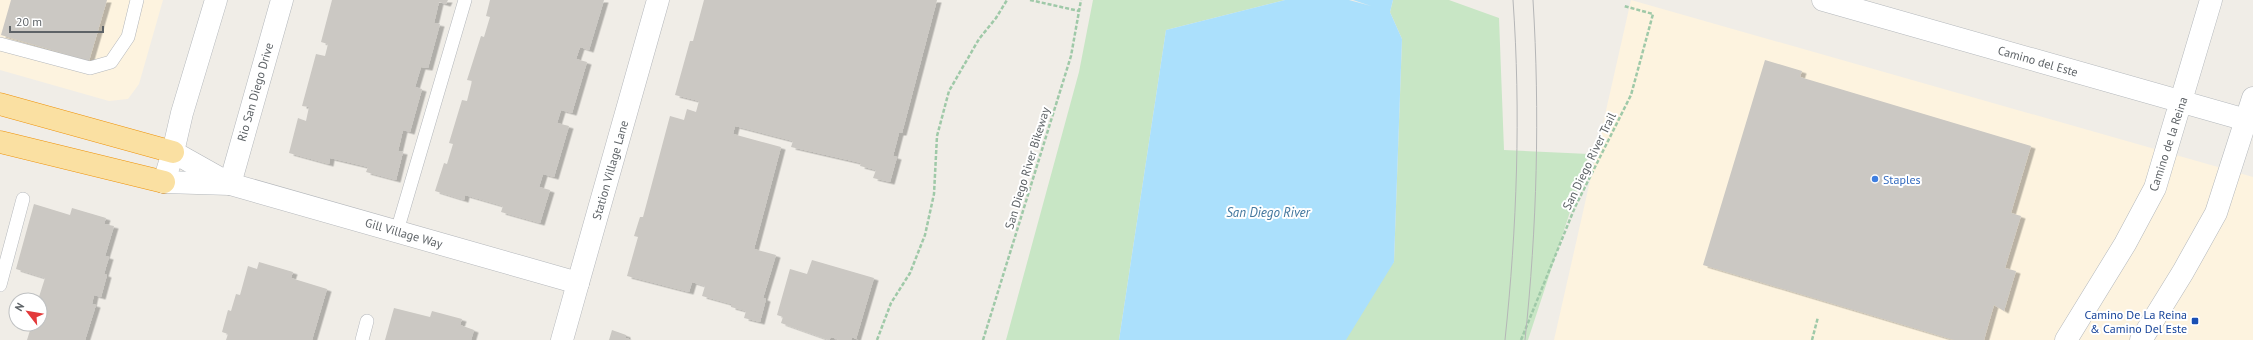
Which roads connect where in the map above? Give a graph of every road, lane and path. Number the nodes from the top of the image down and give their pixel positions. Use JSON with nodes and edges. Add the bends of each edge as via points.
{"nodes":[{"id":1,"x":137,"y":0,"type":"edge"},
{"id":2,"x":216,"y":0,"type":"edge"},
{"id":3,"x":282,"y":0,"type":"edge"},
{"id":4,"x":465,"y":0,"type":"edge"},
{"id":5,"x":658,"y":0,"type":"edge"},
{"id":6,"x":1006,"y":0,"type":"edge"},
{"id":7,"x":1030,"y":0,"type":"edge"},
{"id":8,"x":1081,"y":0,"type":"edge"},
{"id":9,"x":1824,"y":0,"type":"edge"},
{"id":10,"x":2211,"y":0,"type":"edge"},
{"id":11,"x":1624,"y":6,"type":"dead end"},
{"id":12,"x":1079,"y":11,"type":"junction"},
{"id":13,"x":0,"y":44,"type":"edge"},
{"id":14,"x":2253,"y":98,"type":"edge"},
{"id":15,"x":2182,"y":102,"type":"junction"},
{"id":16,"x":0,"y":104,"type":"edge"},
{"id":17,"x":2250,"y":121,"type":"edge"},
{"id":18,"x":0,"y":142,"type":"edge"},
{"id":19,"x":173,"y":152,"type":"junction"},
{"id":20,"x":164,"y":182,"type":"junction"},
{"id":21,"x":230,"y":184,"type":"junction"},
{"id":22,"x":22,"y":199,"type":"dead end"},
{"id":23,"x":398,"y":231,"type":"junction"},
{"id":24,"x":578,"y":283,"type":"junction"},
{"id":25,"x":0,"y":285,"type":"edge"},
{"id":26,"x":1818,"y":317,"type":"dead end"},
{"id":27,"x":367,"y":321,"type":"dead end"},
{"id":28,"x":362,"y":340,"type":"edge"},
{"id":29,"x":562,"y":340,"type":"edge"},
{"id":30,"x":877,"y":340,"type":"edge"},
{"id":31,"x":983,"y":340,"type":"edge"},
{"id":32,"x":1521,"y":340,"type":"edge"},
{"id":33,"x":1812,"y":340,"type":"edge"},
{"id":34,"x":2066,"y":340,"type":"edge"},
{"id":35,"x":2141,"y":340,"type":"edge"}],
"edges":[{"from":1,"to":13,"type":"lane","via":[[128,37],[111,62],[90,68]]},
{"from":2,"to":19,"type":"main road"},
{"from":3,"to":21,"type":"main road","name":"Rio San Diego Drive"},
{"from":4,"to":23,"type":"lane"},
{"from":5,"to":24,"type":"main road","name":"Station Village Lane"},
{"from":6,"to":30,"type":"path","via":[[996,18],[979,39],[949,91],[937,136],[934,194],[925,235],[910,273],[891,303]]},
{"from":7,"to":12,"type":"path"},
{"from":8,"to":12,"type":"path","name":"San Diego River Bikeway"},
{"from":9,"to":15,"type":"main road","name":"Camino del Este"},
{"from":10,"to":15,"type":"main road","name":"Camino de la Reina"},
{"from":11,"to":32,"type":"path","name":"San Diego River Trail","via":[[1653,14],[1631,95],[1576,207]]},
{"from":12,"to":31,"type":"path","name":"San Diego River Bikeway","via":[[1071,56]]},
{"from":14,"to":17,"type":"main road"},
{"from":15,"to":17,"type":"main road","name":"Camino del Este"},
{"from":15,"to":34,"type":"main road","name":"Camino de la Reina","via":[[2155,188],[2125,244]]},
{"from":16,"to":19,"type":"highway"},
{"from":17,"to":35,"type":"main road","via":[[2216,213]]},
{"from":18,"to":20,"type":"highway"},
{"from":19,"to":20,"type":"main road"},
{"from":19,"to":21,"type":"main road","name":"Gill Village Way"},
{"from":20,"to":21,"type":"main road","name":"Gill Village Way"},
{"from":21,"to":23,"type":"main road","name":"Gill Village Way"},
{"from":22,"to":25,"type":"lane"},
{"from":23,"to":24,"type":"main road","name":"Gill Village Way"},
{"from":24,"to":29,"type":"main road","name":"Station Village Lane"},
{"from":26,"to":33,"type":"path"},
{"from":27,"to":28,"type":"lane"}]}
